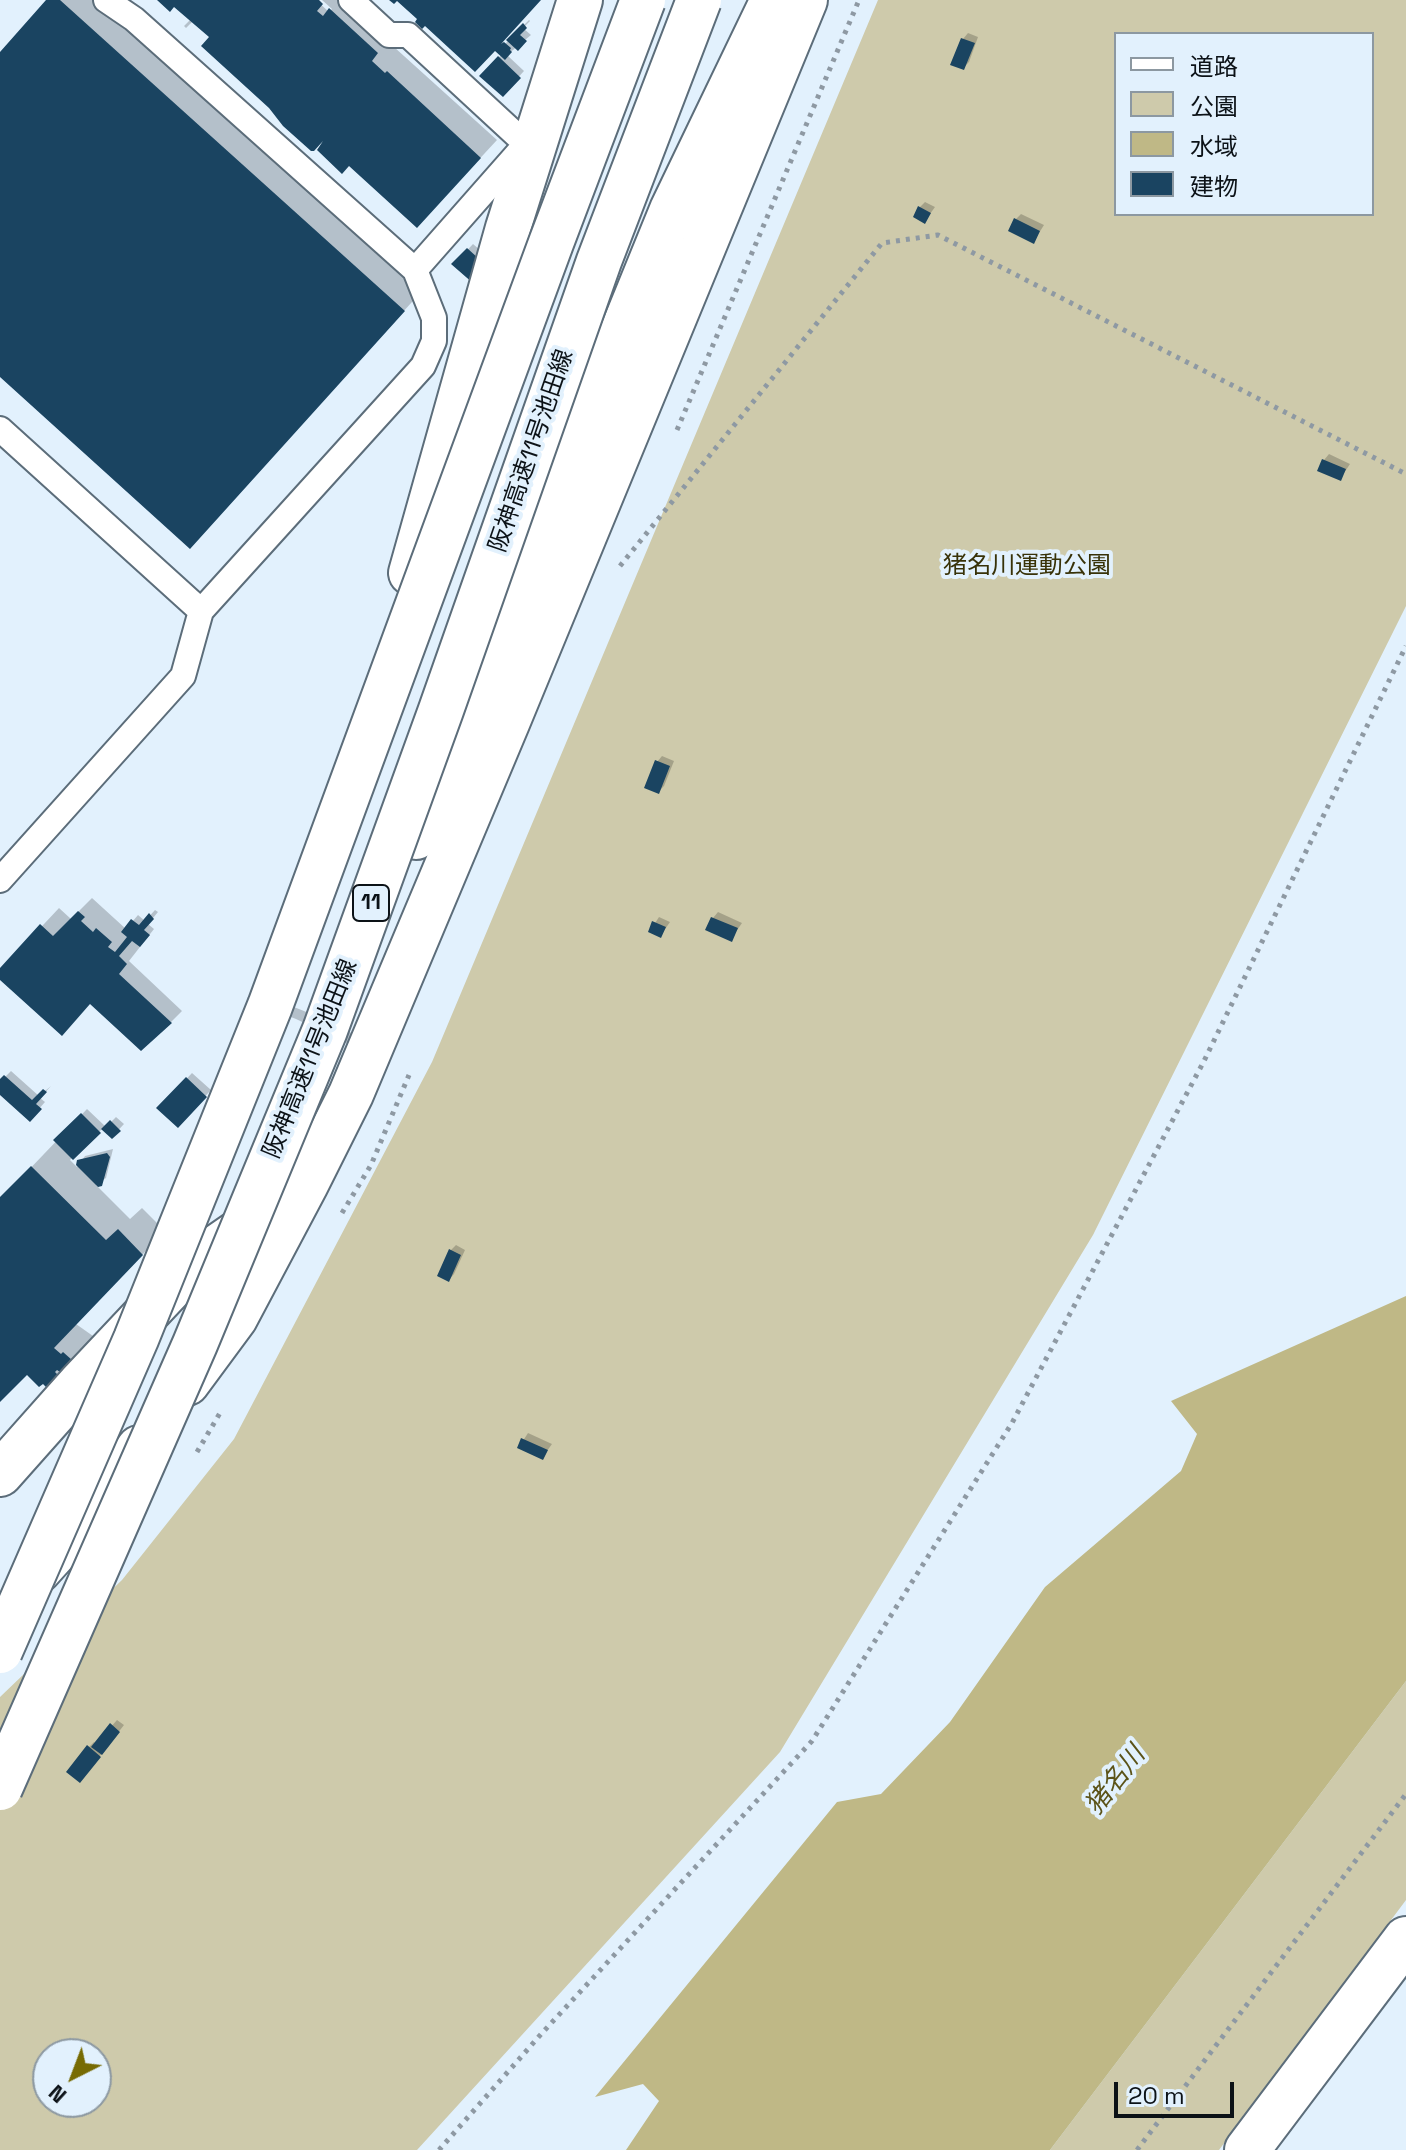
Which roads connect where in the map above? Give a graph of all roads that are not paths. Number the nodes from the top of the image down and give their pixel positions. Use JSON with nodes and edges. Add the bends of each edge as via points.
{"nodes":[{"id":1,"x":106,"y":0,"type":"edge"},
{"id":2,"x":351,"y":0,"type":"edge"},
{"id":3,"x":580,"y":0,"type":"edge"},
{"id":4,"x":643,"y":0,"type":"edge"},
{"id":5,"x":699,"y":0,"type":"edge"},
{"id":6,"x":773,"y":0,"type":"edge"},
{"id":7,"x":805,"y":0,"type":"edge"},
{"id":8,"x":415,"y":270,"type":"junction"},
{"id":9,"x":0,"y":429,"type":"edge"},
{"id":10,"x":201,"y":611,"type":"junction"},
{"id":11,"x":350,"y":790,"type":"junction"},
{"id":12,"x":0,"y":880,"type":"edge"},
{"id":13,"x":325,"y":1030,"type":"junction"},
{"id":14,"x":306,"y":1184,"type":"junction"},
{"id":15,"x":0,"y":1474,"type":"edge"},
{"id":16,"x":0,"y":1612,"type":"edge"},
{"id":17,"x":0,"y":1651,"type":"edge"},
{"id":18,"x":0,"y":1788,"type":"edge"},
{"id":19,"x":1406,"y":1939,"type":"edge"},
{"id":20,"x":1247,"y":2150,"type":"edge"}],
"edges":[{"from":1,"to":8,"type":"lane","via":[[134,19]]},
{"from":2,"to":8,"type":"lane","via":[[389,35],[408,35],[526,144]]},
{"from":3,"to":11,"type":"main road","bridge":true,"via":[[508,228]]},
{"from":4,"to":11,"type":"main road","number":"11","bridge":true},
{"from":5,"to":13,"type":"main road","name":"阪神高速11号池田線","number":"11","bridge":true,"via":[[599,261]]},
{"from":6,"to":13,"type":"main road","bridge":true,"via":[[672,210],[371,947]]},
{"from":7,"to":14,"type":"main road","via":[[351,1094]]},
{"from":8,"to":10,"type":"lane","via":[[434,318],[434,341],[423,366]]},
{"from":9,"to":10,"type":"lane"},
{"from":10,"to":12,"type":"lane","via":[[183,676]]},
{"from":11,"to":17,"type":"main road","number":"11","bridge":true,"via":[[136,1339]]},
{"from":13,"to":18,"type":"main road","name":"阪神高速11号池田線","number":"11","bridge":true,"via":[[195,1344]]},
{"from":14,"to":15,"type":"main road","via":[[194,1263]]},
{"from":14,"to":16,"type":"main road","via":[[235,1318],[95,1508]]},
{"from":19,"to":20,"type":"main road"}]}
